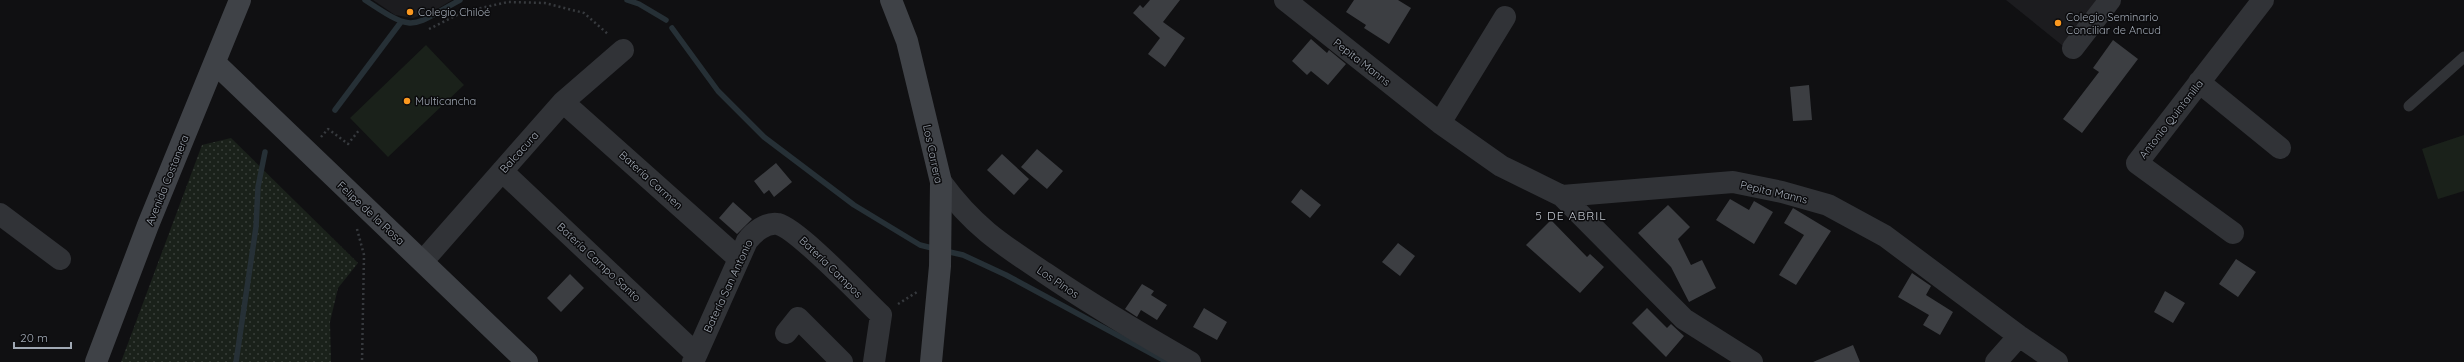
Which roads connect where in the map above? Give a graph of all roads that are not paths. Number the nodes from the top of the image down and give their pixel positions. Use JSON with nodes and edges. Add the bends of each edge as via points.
{"nodes":[{"id":1,"x":240,"y":0,"type":"edge"},
{"id":2,"x":891,"y":0,"type":"edge"},
{"id":3,"x":1285,"y":0,"type":"edge"},
{"id":4,"x":2110,"y":0,"type":"edge"},
{"id":5,"x":2264,"y":0,"type":"edge"},
{"id":6,"x":1506,"y":17,"type":"dead end"},
{"id":7,"x":2073,"y":48,"type":"dead end"},
{"id":8,"x":623,"y":50,"type":"road end"},
{"id":9,"x":2464,"y":57,"type":"edge"},
{"id":10,"x":215,"y":63,"type":"junction"},
{"id":11,"x":2199,"y":82,"type":"junction"},
{"id":12,"x":564,"y":102,"type":"junction"},
{"id":13,"x":2409,"y":106,"type":"dead end"},
{"id":14,"x":1440,"y":123,"type":"junction"},
{"id":15,"x":2280,"y":148,"type":"dead end"},
{"id":16,"x":502,"y":171,"type":"junction"},
{"id":17,"x":941,"y":182,"type":"junction"},
{"id":18,"x":1562,"y":196,"type":"junction"},
{"id":19,"x":0,"y":214,"type":"edge"},
{"id":20,"x":777,"y":224,"type":"joint"},
{"id":21,"x":2233,"y":233,"type":"dead end"},
{"id":22,"x":738,"y":258,"type":"junction"},
{"id":23,"x":60,"y":259,"type":"dead end"},
{"id":24,"x":423,"y":261,"type":"junction"},
{"id":25,"x":786,"y":333,"type":"dead end"},
{"id":26,"x":2019,"y":336,"type":"junction"},
{"id":27,"x":694,"y":358,"type":"edge"},
{"id":28,"x":96,"y":362,"type":"edge"},
{"id":29,"x":527,"y":362,"type":"edge"},
{"id":30,"x":842,"y":362,"type":"edge"},
{"id":31,"x":874,"y":362,"type":"edge"},
{"id":32,"x":931,"y":362,"type":"edge"},
{"id":33,"x":1190,"y":362,"type":"edge"},
{"id":34,"x":1752,"y":362,"type":"edge"},
{"id":35,"x":1996,"y":362,"type":"edge"},
{"id":36,"x":2057,"y":362,"type":"edge"}],
"edges":[{"from":1,"to":10,"type":"street","name":"Avenida Costanera"},
{"from":2,"to":17,"type":"street","name":"Los Carrera","via":[[907,41]]},
{"from":3,"to":14,"type":"street","name":"Pepita Manns"},
{"from":4,"to":7,"type":"street"},
{"from":5,"to":11,"type":"street","name":"Antonio Quintanilla"},
{"from":6,"to":14,"type":"street"},
{"from":8,"to":12,"type":"street","name":"Balcacura"},
{"from":9,"to":13,"type":"lane"},
{"from":10,"to":24,"type":"street","name":"Felipe de la Rosa","via":[[360,204]]},
{"from":10,"to":28,"type":"street","name":"Avenida Costanera","via":[[148,225]]},
{"from":11,"to":15,"type":"street"},
{"from":11,"to":21,"type":"street","name":"Antonio Quintanilla","via":[[2137,163]]},
{"from":12,"to":16,"type":"street","name":"Balcacura"},
{"from":12,"to":22,"type":"street","name":"Batería Carmen"},
{"from":14,"to":18,"type":"street","name":"Pepita Manns","via":[[1501,166]]},
{"from":16,"to":24,"type":"street","name":"Balcacura"},
{"from":16,"to":27,"type":"street","name":"Batería Campo Santo"},
{"from":17,"to":32,"type":"street","name":"Los Carrera","via":[[939,272]]},
{"from":17,"to":33,"type":"street","name":"Los Pinos","via":[[955,202],[988,235],[1098,309]]},
{"from":18,"to":26,"type":"street","name":"Pepita Manns","via":[[1733,182],[1828,205],[1885,236]]},
{"from":18,"to":34,"type":"street","via":[[1684,319]]},
{"from":19,"to":23,"type":"street"},
{"from":20,"to":22,"type":"street","name":"Batería San Antonio","via":[[764,226],[753,233]]},
{"from":20,"to":31,"type":"street","name":"Batería Campos","via":[[798,236],[881,315]]},
{"from":22,"to":27,"type":"street","name":"Batería San Antonio"},
{"from":24,"to":29,"type":"street","name":"Felipe de la Rosa"},
{"from":25,"to":30,"type":"street","via":[[798,318]]},
{"from":26,"to":35,"type":"street"},
{"from":26,"to":36,"type":"street","name":"Pepita Manns"}]}
